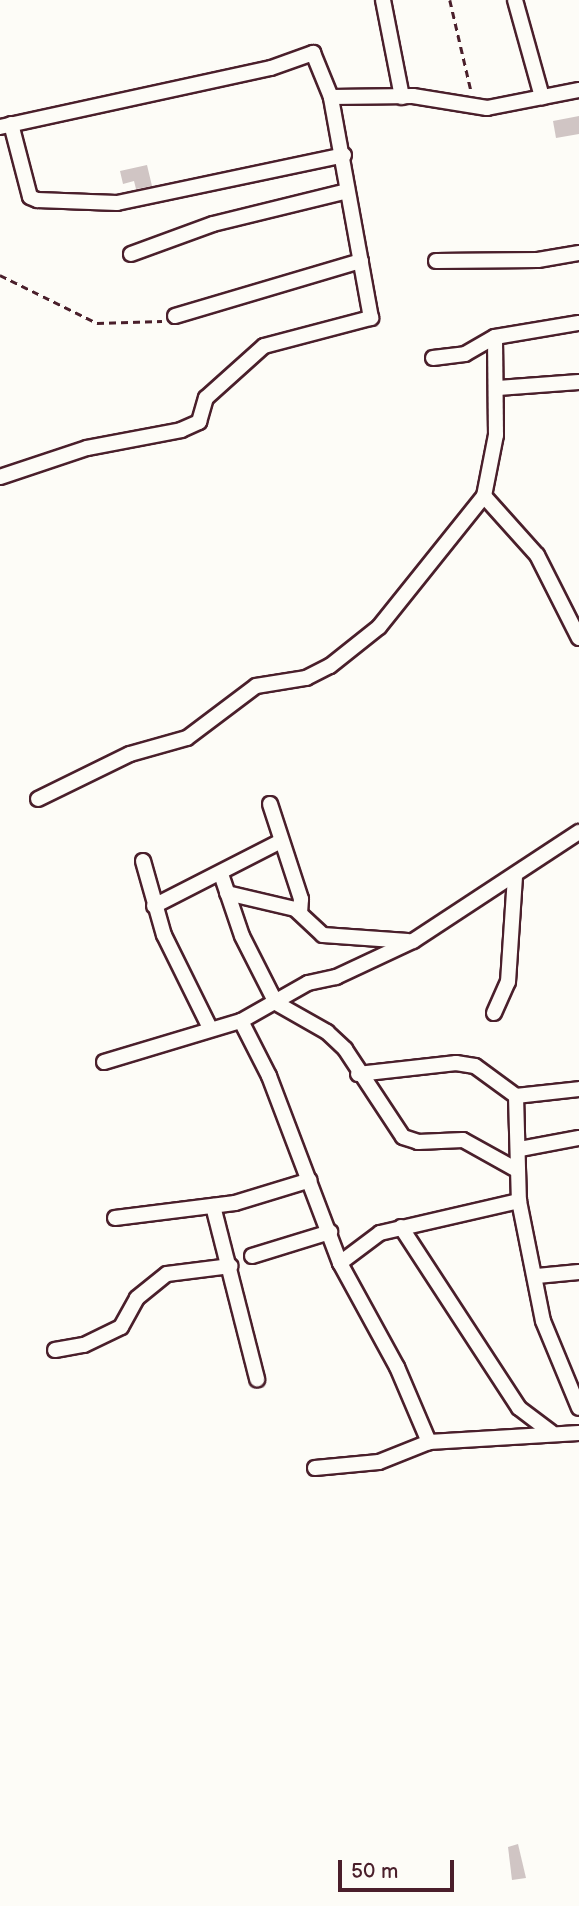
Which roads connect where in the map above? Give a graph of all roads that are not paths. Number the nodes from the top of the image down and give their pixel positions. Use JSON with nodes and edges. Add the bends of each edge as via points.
{"nodes":[{"id":1,"x":383,"y":0,"type":"edge"},
{"id":2,"x":515,"y":0,"type":"edge"},
{"id":3,"x":579,"y":90,"type":"edge"},
{"id":4,"x":331,"y":97,"type":"junction"},
{"id":5,"x":402,"y":97,"type":"junction"},
{"id":6,"x":542,"y":97,"type":"junction"},
{"id":7,"x":6,"y":126,"type":"edge"},
{"id":8,"x":344,"y":155,"type":"junction"},
{"id":9,"x":347,"y":191,"type":"junction"},
{"id":10,"x":579,"y":253,"type":"edge"},
{"id":11,"x":131,"y":254,"type":"dead end"},
{"id":12,"x":361,"y":261,"type":"junction"},
{"id":13,"x":436,"y":261,"type":"dead end"},
{"id":14,"x":175,"y":316,"type":"road end"},
{"id":15,"x":579,"y":323,"type":"edge"},
{"id":16,"x":495,"y":337,"type":"junction"},
{"id":17,"x":433,"y":358,"type":"dead end"},
{"id":18,"x":579,"y":382,"type":"edge"},
{"id":19,"x":498,"y":388,"type":"junction"},
{"id":20,"x":0,"y":477,"type":"edge"},
{"id":21,"x":484,"y":496,"type":"junction"},
{"id":22,"x":579,"y":638,"type":"edge"},
{"id":23,"x":38,"y":799,"type":"dead end"},
{"id":24,"x":270,"y":804,"type":"dead end"},
{"id":25,"x":579,"y":832,"type":"edge"},
{"id":26,"x":281,"y":841,"type":"junction"},
{"id":27,"x":144,"y":861,"type":"dead end"},
{"id":28,"x":221,"y":874,"type":"junction"},
{"id":29,"x":515,"y":876,"type":"junction"},
{"id":30,"x":227,"y":893,"type":"junction"},
{"id":31,"x":154,"y":905,"type":"junction"},
{"id":32,"x":300,"y":912,"type":"junction"},
{"id":33,"x":413,"y":941,"type":"junction"},
{"id":34,"x":276,"y":1003,"type":"junction"},
{"id":35,"x":494,"y":1013,"type":"dead end"},
{"id":36,"x":241,"y":1021,"type":"junction"},
{"id":37,"x":210,"y":1028,"type":"junction"},
{"id":38,"x":104,"y":1062,"type":"dead end"},
{"id":39,"x":358,"y":1074,"type":"junction"},
{"id":40,"x":579,"y":1089,"type":"edge"},
{"id":41,"x":516,"y":1096,"type":"junction"},
{"id":42,"x":579,"y":1138,"type":"edge"},
{"id":43,"x":520,"y":1149,"type":"junction"},
{"id":44,"x":517,"y":1170,"type":"junction"},
{"id":45,"x":310,"y":1180,"type":"junction"},
{"id":46,"x":519,"y":1202,"type":"junction"},
{"id":47,"x":213,"y":1206,"type":"junction"},
{"id":48,"x":115,"y":1218,"type":"dead end"},
{"id":49,"x":401,"y":1227,"type":"junction"},
{"id":50,"x":330,"y":1232,"type":"junction"},
{"id":51,"x":251,"y":1256,"type":"dead end"},
{"id":52,"x":340,"y":1263,"type":"junction"},
{"id":53,"x":230,"y":1266,"type":"junction"},
{"id":54,"x":579,"y":1272,"type":"edge"},
{"id":55,"x":537,"y":1276,"type":"junction"},
{"id":56,"x":54,"y":1350,"type":"dead end"},
{"id":57,"x":257,"y":1380,"type":"dead end"},
{"id":58,"x":579,"y":1408,"type":"edge"},
{"id":59,"x":551,"y":1432,"type":"junction"},
{"id":60,"x":579,"y":1433,"type":"edge"},
{"id":61,"x":429,"y":1442,"type":"junction"},
{"id":62,"x":315,"y":1468,"type":"dead end"}],
"edges":[{"from":1,"to":5,"type":"street"},
{"from":2,"to":6,"type":"street"},
{"from":3,"to":6,"type":"street"},
{"from":4,"to":5,"type":"street"},
{"from":4,"to":7,"type":"street","via":[[313,53],[271,68]]},
{"from":4,"to":8,"type":"street"},
{"from":5,"to":6,"type":"street","via":[[475,107]]},
{"from":7,"to":8,"type":"street","via":[[30,197],[37,200],[117,203]]},
{"from":8,"to":9,"type":"street"},
{"from":9,"to":11,"type":"street","via":[[213,224]]},
{"from":9,"to":12,"type":"street"},
{"from":10,"to":13,"type":"street","via":[[538,260]]},
{"from":12,"to":14,"type":"street"},
{"from":12,"to":20,"type":"street","via":[[371,318],[264,346],[206,398],[199,422],[88,449]]},
{"from":15,"to":16,"type":"street"},
{"from":16,"to":17,"type":"street","via":[[465,354]]},
{"from":16,"to":19,"type":"street"},
{"from":18,"to":19,"type":"street"},
{"from":19,"to":21,"type":"street"},
{"from":21,"to":22,"type":"street","via":[[537,555]]},
{"from":21,"to":23,"type":"street","via":[[379,627],[330,666],[306,678],[270,680],[187,738],[130,754]]},
{"from":24,"to":26,"type":"street"},
{"from":25,"to":29,"type":"street"},
{"from":26,"to":28,"type":"street"},
{"from":26,"to":32,"type":"street","via":[[301,900]]},
{"from":27,"to":31,"type":"street"},
{"from":28,"to":30,"type":"street"},
{"from":28,"to":31,"type":"street"},
{"from":29,"to":33,"type":"street"},
{"from":29,"to":35,"type":"street","via":[[508,982]]},
{"from":30,"to":32,"type":"street"},
{"from":30,"to":34,"type":"street"},
{"from":31,"to":37,"type":"street"},
{"from":32,"to":33,"type":"street","via":[[323,935]]},
{"from":33,"to":34,"type":"street","via":[[336,977],[308,984]]},
{"from":34,"to":36,"type":"street"},
{"from":34,"to":39,"type":"street","via":[[327,1032],[345,1049]]},
{"from":36,"to":37,"type":"street"},
{"from":36,"to":45,"type":"street","via":[[270,1076]]},
{"from":37,"to":38,"type":"street"},
{"from":39,"to":41,"type":"street","via":[[475,1066]]},
{"from":39,"to":44,"type":"street","via":[[410,1142],[463,1140]]},
{"from":40,"to":41,"type":"street"},
{"from":41,"to":43,"type":"street"},
{"from":42,"to":43,"type":"street"},
{"from":43,"to":44,"type":"street"},
{"from":44,"to":46,"type":"street"},
{"from":45,"to":47,"type":"street"},
{"from":45,"to":50,"type":"street"},
{"from":46,"to":49,"type":"street"},
{"from":46,"to":55,"type":"street"},
{"from":47,"to":48,"type":"street"},
{"from":47,"to":53,"type":"street"},
{"from":49,"to":52,"type":"street","via":[[380,1233]]},
{"from":49,"to":59,"type":"street","via":[[519,1408]]},
{"from":50,"to":51,"type":"street"},
{"from":50,"to":52,"type":"street"},
{"from":52,"to":61,"type":"street","via":[[392,1357]]},
{"from":53,"to":56,"type":"street","via":[[167,1274],[137,1298],[121,1327],[84,1345]]},
{"from":53,"to":57,"type":"street"},
{"from":54,"to":55,"type":"street"},
{"from":55,"to":58,"type":"street","via":[[543,1321]]},
{"from":59,"to":60,"type":"street"},
{"from":59,"to":61,"type":"street"},
{"from":61,"to":62,"type":"street","via":[[379,1462]]}]}
